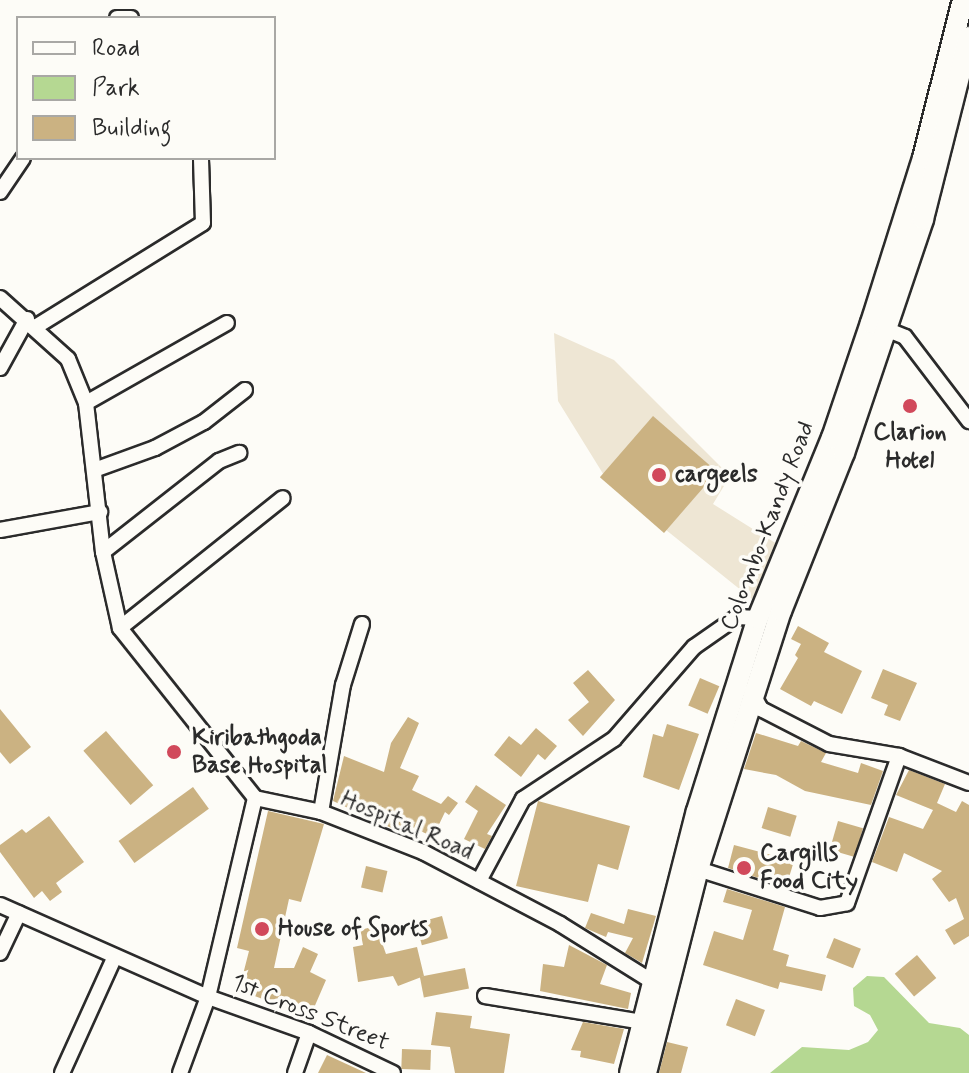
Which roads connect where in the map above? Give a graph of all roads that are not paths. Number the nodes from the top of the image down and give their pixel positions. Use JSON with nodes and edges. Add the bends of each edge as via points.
{"nodes":[{"id":1,"x":963,"y":0,"type":"edge"},
{"id":2,"x":969,"y":37,"type":"edge"},
{"id":3,"x":22,"y":160,"type":"edge"},
{"id":4,"x":201,"y":160,"type":"edge"},
{"id":5,"x":0,"y":192,"type":"edge"},
{"id":6,"x":0,"y":298,"type":"edge"},
{"id":7,"x":32,"y":323,"type":"junction"},
{"id":8,"x":227,"y":323,"type":"dead end"},
{"id":9,"x":879,"y":326,"type":"junction"},
{"id":10,"x":0,"y":368,"type":"edge"},
{"id":11,"x":245,"y":390,"type":"dead end"},
{"id":12,"x":86,"y":403,"type":"junction"},
{"id":13,"x":969,"y":421,"type":"edge"},
{"id":14,"x":239,"y":453,"type":"dead end"},
{"id":15,"x":97,"y":469,"type":"junction"},
{"id":16,"x":283,"y":498,"type":"dead end"},
{"id":17,"x":100,"y":512,"type":"junction"},
{"id":18,"x":0,"y":530,"type":"edge"},
{"id":19,"x":103,"y":552,"type":"junction"},
{"id":20,"x":758,"y":618,"type":"junction"},
{"id":21,"x":362,"y":624,"type":"dead end"},
{"id":22,"x":120,"y":628,"type":"junction"},
{"id":23,"x":745,"y":688,"type":"junction"},
{"id":24,"x":899,"y":756,"type":"junction"},
{"id":25,"x":969,"y":783,"type":"edge"},
{"id":26,"x":255,"y":798,"type":"junction"},
{"id":27,"x":321,"y":812,"type":"junction"},
{"id":28,"x":698,"y":869,"type":"junction"},
{"id":29,"x":479,"y":881,"type":"junction"},
{"id":30,"x":0,"y":905,"type":"edge"},
{"id":31,"x":19,"y":913,"type":"junction"},
{"id":32,"x":0,"y":953,"type":"edge"},
{"id":33,"x":115,"y":956,"type":"junction"},
{"id":34,"x":659,"y":986,"type":"junction"},
{"id":35,"x":485,"y":996,"type":"dead end"},
{"id":36,"x":208,"y":997,"type":"junction"},
{"id":37,"x":642,"y":1022,"type":"junction"},
{"id":38,"x":309,"y":1033,"type":"junction"},
{"id":39,"x":62,"y":1073,"type":"edge"},
{"id":40,"x":180,"y":1073,"type":"edge"},
{"id":41,"x":295,"y":1073,"type":"edge"},
{"id":42,"x":393,"y":1073,"type":"edge"},
{"id":43,"x":630,"y":1073,"type":"edge"},
{"id":44,"x":646,"y":1073,"type":"edge"}],
"edges":[{"from":1,"to":9,"type":"highway","name":"Colombo-Kandy Road"},
{"from":2,"to":9,"type":"highway","name":"Colombo-Kandy Road","via":[[923,219]]},
{"from":3,"to":5,"type":"street"},
{"from":4,"to":7,"type":"street","via":[[203,223]]},
{"from":6,"to":7,"type":"street"},
{"from":7,"to":10,"type":"street"},
{"from":7,"to":12,"type":"street","via":[[68,359]]},
{"from":8,"to":12,"type":"street"},
{"from":9,"to":13,"type":"street","via":[[905,337]]},
{"from":9,"to":20,"type":"highway","name":"Colombo-Kandy Road"},
{"from":9,"to":23,"type":"highway","name":"Colombo-Kandy Road"},
{"from":11,"to":15,"type":"street","via":[[204,422],[155,448]]},
{"from":12,"to":15,"type":"street"},
{"from":14,"to":19,"type":"street","via":[[219,461]]},
{"from":15,"to":17,"type":"street"},
{"from":16,"to":22,"type":"street"},
{"from":17,"to":18,"type":"street"},
{"from":17,"to":19,"type":"street"},
{"from":19,"to":22,"type":"street"},
{"from":20,"to":23,"type":"highway","name":"Colombo-Kandy Road"},
{"from":20,"to":29,"type":"street","via":[[737,617],[694,647],[614,739],[523,799]]},
{"from":21,"to":27,"type":"street","via":[[343,685]]},
{"from":22,"to":26,"type":"street"},
{"from":23,"to":24,"type":"street","via":[[761,709],[829,744]]},
{"from":23,"to":28,"type":"highway","name":"Colombo-Kandy Road"},
{"from":23,"to":34,"type":"highway","name":"Colombo-Kandy Road"},
{"from":24,"to":25,"type":"street"},
{"from":24,"to":28,"type":"street","via":[[847,903],[820,908]]},
{"from":26,"to":27,"type":"street","name":"Hospital Road"},
{"from":26,"to":36,"type":"street"},
{"from":27,"to":29,"type":"street","name":"Hospital Road","via":[[423,852]]},
{"from":28,"to":34,"type":"highway","name":"Colombo-Kandy Road"},
{"from":29,"to":34,"type":"street","name":"Hospital Road"},
{"from":30,"to":31,"type":"street","name":"1st Cross Street"},
{"from":31,"to":32,"type":"street"},
{"from":31,"to":33,"type":"street","name":"1st Cross Street"},
{"from":33,"to":36,"type":"street","name":"1st Cross Street"},
{"from":33,"to":39,"type":"street"},
{"from":34,"to":37,"type":"highway","name":"Colombo-Kandy Road"},
{"from":34,"to":44,"type":"highway","name":"Colombo-Kandy Road"},
{"from":35,"to":37,"type":"street"},
{"from":36,"to":38,"type":"street","name":"1st Cross Street"},
{"from":36,"to":40,"type":"street"},
{"from":37,"to":43,"type":"highway","name":"Colombo-Kandy Road"},
{"from":38,"to":41,"type":"street"},
{"from":38,"to":42,"type":"street","name":"1st Cross Street"}]}
